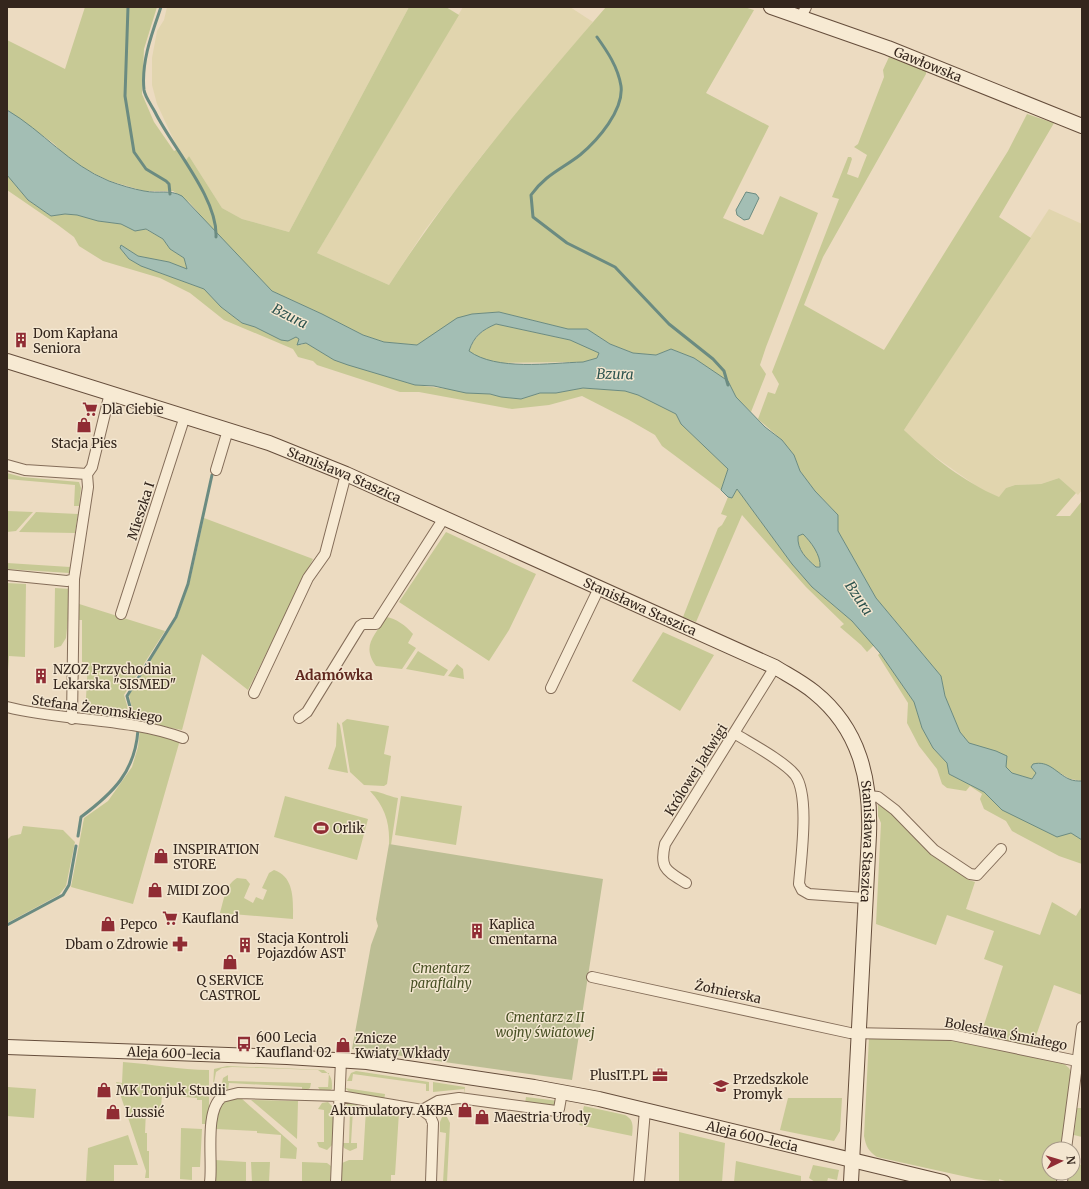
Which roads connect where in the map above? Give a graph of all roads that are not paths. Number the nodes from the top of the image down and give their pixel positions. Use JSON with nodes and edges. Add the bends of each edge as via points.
{"nodes":[{"id":1,"x":771,"y":7,"type":"edge"},
{"id":2,"x":804,"y":12,"type":"edge"},
{"id":3,"x":1082,"y":126,"type":"edge"},
{"id":4,"x":7,"y":361,"type":"edge"},
{"id":5,"x":110,"y":393,"type":"junction"},
{"id":6,"x":186,"y":416,"type":"junction"},
{"id":7,"x":228,"y":430,"type":"junction"},
{"id":8,"x":7,"y":465,"type":"edge"},
{"id":9,"x":216,"y":470,"type":"dead end"},
{"id":10,"x":87,"y":474,"type":"junction"},
{"id":11,"x":346,"y":474,"type":"junction"},
{"id":12,"x":444,"y":518,"type":"junction"},
{"id":13,"x":7,"y":575,"type":"edge"},
{"id":14,"x":74,"y":579,"type":"junction"},
{"id":15,"x":599,"y":588,"type":"junction"},
{"id":16,"x":121,"y":614,"type":"dead end"},
{"id":17,"x":775,"y":667,"type":"junction"},
{"id":18,"x":550,"y":688,"type":"dead end"},
{"id":19,"x":254,"y":693,"type":"dead end"},
{"id":20,"x":7,"y":707,"type":"edge"},
{"id":21,"x":72,"y":718,"type":"junction"},
{"id":22,"x":299,"y":718,"type":"dead end"},
{"id":23,"x":734,"y":733,"type":"junction"},
{"id":24,"x":183,"y":738,"type":"dead end"},
{"id":25,"x":869,"y":796,"type":"junction"},
{"id":26,"x":1002,"y":849,"type":"dead end"},
{"id":27,"x":686,"y":883,"type":"dead end"},
{"id":28,"x":866,"y":898,"type":"junction"},
{"id":29,"x":592,"y":977,"type":"dead end"},
{"id":30,"x":1082,"y":1027,"type":"edge"},
{"id":31,"x":859,"y":1033,"type":"junction"},
{"id":32,"x":7,"y":1047,"type":"edge"},
{"id":33,"x":341,"y":1060,"type":"junction"},
{"id":34,"x":1077,"y":1061,"type":"junction"},
{"id":35,"x":562,"y":1092,"type":"junction"},
{"id":36,"x":340,"y":1096,"type":"junction"},
{"id":37,"x":422,"y":1110,"type":"junction"},
{"id":38,"x":644,"y":1110,"type":"junction"},
{"id":39,"x":1067,"y":1141,"type":"edge"},
{"id":40,"x":853,"y":1160,"type":"junction"},
{"id":41,"x":210,"y":1182,"type":"edge"},
{"id":42,"x":336,"y":1182,"type":"edge"},
{"id":43,"x":431,"y":1182,"type":"edge"},
{"id":44,"x":639,"y":1182,"type":"edge"},
{"id":45,"x":851,"y":1182,"type":"edge"},
{"id":46,"x":943,"y":1182,"type":"edge"}],
"edges":[{"from":1,"to":2,"type":"street","name":"Gawłowska"},
{"from":2,"to":3,"type":"street","name":"Gawłowska"},
{"from":4,"to":5,"type":"street","name":"Stanisława Staszica"},
{"from":5,"to":6,"type":"street","name":"Stanisława Staszica"},
{"from":5,"to":10,"type":"street","via":[[92,467]]},
{"from":6,"to":7,"type":"street","name":"Stanisława Staszica"},
{"from":6,"to":16,"type":"street","name":"Mieszka I"},
{"from":7,"to":9,"type":"street"},
{"from":7,"to":11,"type":"street","name":"Stanisława Staszica","via":[[269,443]]},
{"from":8,"to":10,"type":"street","via":[[25,470]]},
{"from":10,"to":14,"type":"street","via":[[88,487]]},
{"from":11,"to":12,"type":"street","name":"Stanisława Staszica"},
{"from":11,"to":19,"type":"street","via":[[325,554],[308,578]]},
{"from":12,"to":15,"type":"street","name":"Stanisława Staszica"},
{"from":12,"to":22,"type":"street","via":[[376,624],[360,626],[307,712]]},
{"from":13,"to":14,"type":"street","via":[[67,581]]},
{"from":14,"to":21,"type":"street"},
{"from":15,"to":17,"type":"street","name":"Stanisława Staszica"},
{"from":15,"to":18,"type":"street"},
{"from":17,"to":23,"type":"street","name":"Królowej Jadwigi"},
{"from":17,"to":25,"type":"street","name":"Stanisława Staszica","via":[[815,693],[842,722],[857,749]]},
{"from":20,"to":21,"type":"street","name":"Stefana Żeromskiego","via":[[34,714]]},
{"from":21,"to":24,"type":"street","name":"Stefana Żeromskiego","via":[[132,725],[168,732]]},
{"from":23,"to":27,"type":"street","name":"Królowej Jadwigi","via":[[665,844],[662,854],[666,870]]},
{"from":23,"to":28,"type":"street","via":[[786,767],[799,782],[803,803],[799,884],[802,890],[810,894]]},
{"from":25,"to":26,"type":"street","via":[[878,797],[934,850],[970,874],[977,875]]},
{"from":25,"to":28,"type":"street","name":"Stanisława Staszica"},
{"from":28,"to":31,"type":"street","name":"Stanisława Staszica"},
{"from":29,"to":31,"type":"street","name":"Żołnierska"},
{"from":30,"to":34,"type":"street"},
{"from":31,"to":34,"type":"street","name":"Bolesława Śmiałego","via":[[952,1034]]},
{"from":31,"to":40,"type":"street","name":"Stanisława Staszica"},
{"from":32,"to":33,"type":"street","name":"Aleja 600-lecia"},
{"from":33,"to":35,"type":"street","name":"Aleja 600-lecia"},
{"from":33,"to":36,"type":"street"},
{"from":34,"to":39,"type":"street"},
{"from":35,"to":37,"type":"street","via":[[559,1109],[556,1111],[459,1098],[438,1100]]},
{"from":35,"to":38,"type":"street","name":"Aleja 600-lecia"},
{"from":36,"to":37,"type":"street"},
{"from":36,"to":41,"type":"street","via":[[238,1093],[222,1096],[213,1113]]},
{"from":36,"to":42,"type":"street"},
{"from":37,"to":43,"type":"street","via":[[430,1116],[433,1123]]},
{"from":38,"to":40,"type":"street","name":"Aleja 600-lecia"},
{"from":38,"to":44,"type":"street"},
{"from":40,"to":45,"type":"street","name":"Stanisława Staszica"},
{"from":40,"to":46,"type":"street","name":"Aleja 600-lecia"}]}
